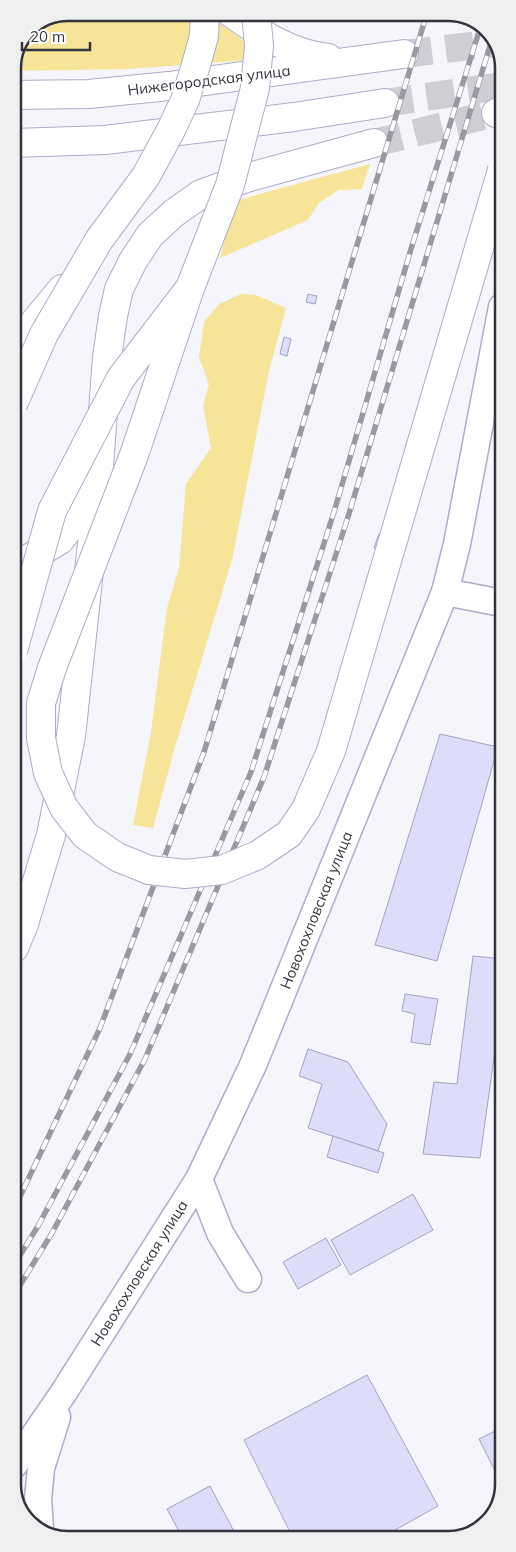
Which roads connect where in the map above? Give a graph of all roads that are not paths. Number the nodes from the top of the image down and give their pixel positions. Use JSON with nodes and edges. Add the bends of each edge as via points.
{"nodes":[{"id":1,"x":205,"y":21,"type":"edge"},
{"id":2,"x":243,"y":21,"type":"edge"},
{"id":3,"x":257,"y":21,"type":"edge"},
{"id":4,"x":404,"y":54,"type":"tunnel mouth"},
{"id":5,"x":357,"y":61,"type":"junction"},
{"id":6,"x":21,"y":95,"type":"edge"},
{"id":7,"x":385,"y":102,"type":"tunnel mouth"},
{"id":8,"x":21,"y":143,"type":"edge"},
{"id":9,"x":374,"y":143,"type":"tunnel mouth"},
{"id":10,"x":495,"y":194,"type":"edge"},
{"id":11,"x":89,"y":257,"type":"junction"},
{"id":12,"x":190,"y":288,"type":"junction"},
{"id":13,"x":21,"y":338,"type":"edge"},
{"id":14,"x":495,"y":344,"type":"edge"},
{"id":15,"x":21,"y":386,"type":"edge"},
{"id":16,"x":100,"y":457,"type":"junction"},
{"id":17,"x":21,"y":563,"type":"edge"},
{"id":18,"x":445,"y":592,"type":"junction"},
{"id":19,"x":495,"y":602,"type":"edge"},
{"id":20,"x":21,"y":622,"type":"edge"},
{"id":21,"x":21,"y":931,"type":"edge"},
{"id":22,"x":199,"y":1179,"type":"junction"},
{"id":23,"x":248,"y":1279,"type":"dead end"},
{"id":24,"x":64,"y":1392,"type":"junction"},
{"id":25,"x":21,"y":1455,"type":"edge"},
{"id":26,"x":39,"y":1521,"type":"edge"}],
"edges":[{"from":1,"to":11,"type":"main road","bridge":true,"via":[[196,65],[171,130],[146,176]]},
{"from":2,"to":5,"type":"main road","via":[[295,52]]},
{"from":3,"to":12,"type":"main road","bridge":true,"via":[[259,46],[254,88],[230,185]]},
{"from":4,"to":5,"type":"main road","name":"Нижегородская улица"},
{"from":5,"to":6,"type":"main road","name":"Нижегородская улица","via":[[169,86],[98,93]]},
{"from":7,"to":8,"type":"main road","via":[[294,117],[105,140]]},
{"from":9,"to":16,"type":"main road","via":[[246,178],[201,194],[150,235],[119,289],[107,357]]},
{"from":10,"to":12,"type":"main road","bridge":true,"via":[[334,741],[306,809],[289,834],[258,855],[222,870],[185,874],[149,870],[117,857],[85,835],[64,808],[48,773],[41,738],[41,703],[134,455]]},
{"from":11,"to":13,"type":"main road","bridge":true},
{"from":11,"to":15,"type":"main road","bridge":true,"via":[[44,334]]},
{"from":12,"to":20,"type":"main road","bridge":true,"via":[[121,378],[52,511]]},
{"from":14,"to":18,"type":"street","name":"Новохохловская улица"},
{"from":16,"to":17,"type":"main road","via":[[76,520],[60,540]]},
{"from":16,"to":21,"type":"main road","via":[[71,736],[51,835]]},
{"from":18,"to":19,"type":"street"},
{"from":18,"to":22,"type":"street","name":"Новохохловская улица","via":[[253,1065]]},
{"from":22,"to":23,"type":"street","via":[[220,1233]]},
{"from":22,"to":24,"type":"street","name":"Новохохловская улица"},
{"from":24,"to":25,"type":"street","name":"Новохохловская улица"},
{"from":24,"to":26,"type":"street","via":[[41,1468]]}]}
